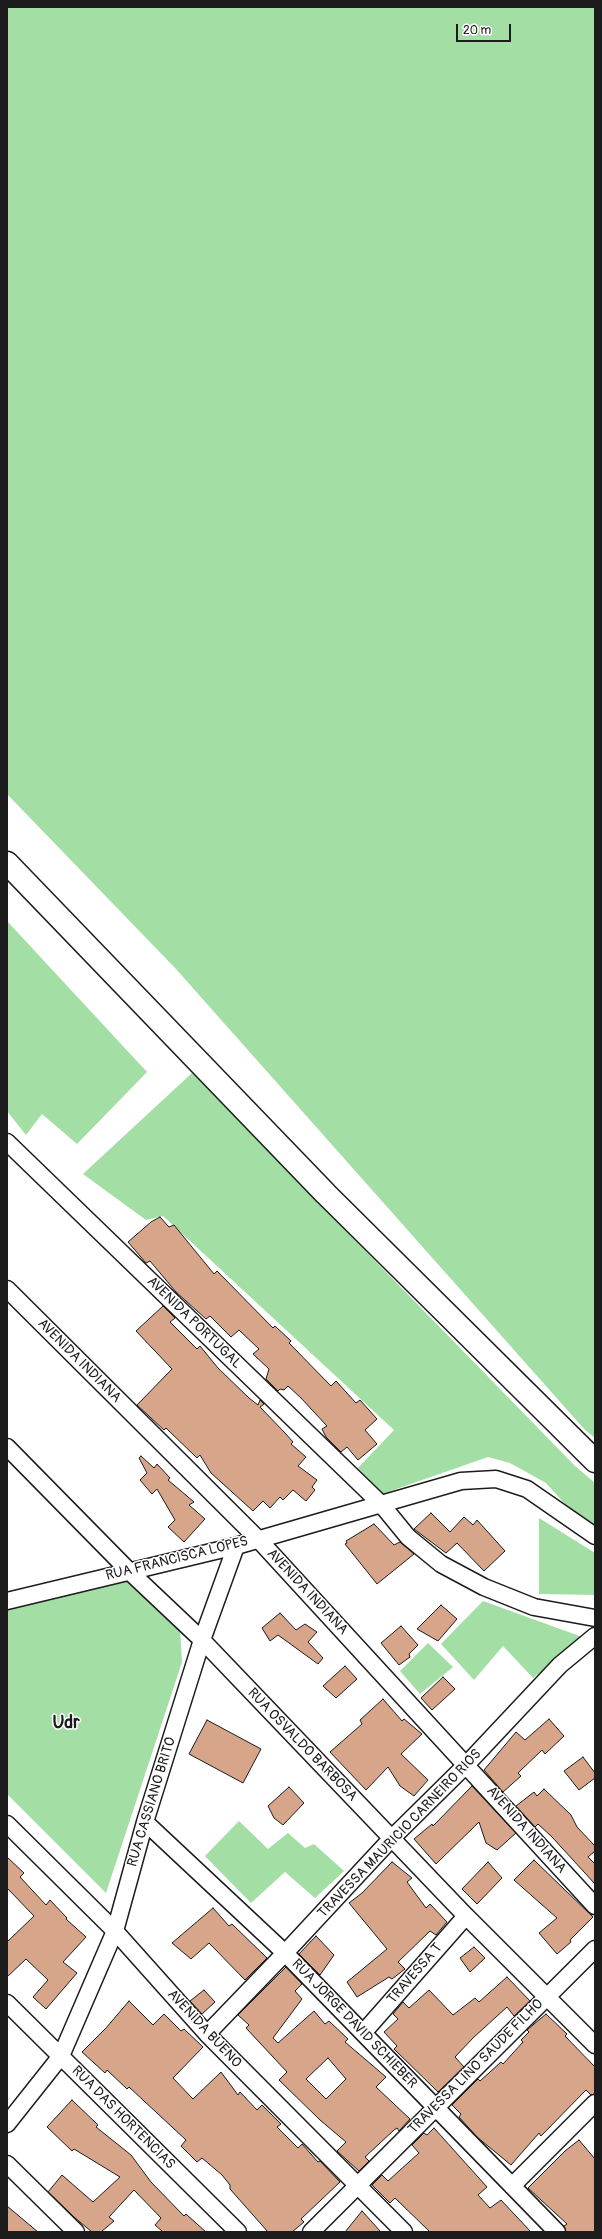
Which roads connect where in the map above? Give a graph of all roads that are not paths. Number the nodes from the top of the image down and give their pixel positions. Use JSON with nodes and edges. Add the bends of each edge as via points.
{"nodes":[{"id":1,"x":7,"y":863,"type":"edge"},
{"id":2,"x":7,"y":1142,"type":"edge"},
{"id":3,"x":7,"y":1289,"type":"edge"},
{"id":4,"x":7,"y":1447,"type":"edge"},
{"id":5,"x":595,"y":1460,"type":"edge"},
{"id":6,"x":381,"y":1504,"type":"junction"},
{"id":7,"x":595,"y":1536,"type":"edge"},
{"id":8,"x":258,"y":1539,"type":"junction"},
{"id":9,"x":236,"y":1546,"type":"junction"},
{"id":10,"x":129,"y":1571,"type":"junction"},
{"id":11,"x":7,"y":1602,"type":"edge"},
{"id":12,"x":595,"y":1618,"type":"edge"},
{"id":13,"x":595,"y":1636,"type":"edge"},
{"id":14,"x":202,"y":1640,"type":"junction"},
{"id":15,"x":467,"y":1764,"type":"junction"},
{"id":16,"x":145,"y":1822,"type":"junction"},
{"id":17,"x":7,"y":1824,"type":"edge"},
{"id":18,"x":392,"y":1838,"type":"junction"},
{"id":19,"x":595,"y":1906,"type":"edge"},
{"id":20,"x":466,"y":1916,"type":"junction"},
{"id":21,"x":114,"y":1931,"type":"junction"},
{"id":22,"x":595,"y":1949,"type":"edge"},
{"id":23,"x":285,"y":1953,"type":"junction"},
{"id":24,"x":547,"y":1996,"type":"junction"},
{"id":25,"x":7,"y":2003,"type":"edge"},
{"id":26,"x":363,"y":2033,"type":"junction"},
{"id":27,"x":207,"y":2034,"type":"junction"},
{"id":28,"x":595,"y":2045,"type":"edge"},
{"id":29,"x":61,"y":2056,"type":"junction"},
{"id":30,"x":595,"y":2103,"type":"edge"},
{"id":31,"x":434,"y":2108,"type":"junction"},
{"id":32,"x":7,"y":2124,"type":"edge"},
{"id":33,"x":7,"y":2164,"type":"edge"},
{"id":34,"x":358,"y":2185,"type":"junction"},
{"id":35,"x":512,"y":2186,"type":"junction"},
{"id":36,"x":76,"y":2232,"type":"edge"},
{"id":37,"x":238,"y":2232,"type":"edge"},
{"id":38,"x":311,"y":2232,"type":"edge"},
{"id":39,"x":404,"y":2232,"type":"edge"},
{"id":40,"x":558,"y":2232,"type":"edge"}],
"edges":[{"from":1,"to":5,"type":"main road","via":[[326,1194]]},
{"from":2,"to":6,"type":"street","name":"AVENIDA PORTUGAL"},
{"from":3,"to":8,"type":"street","name":"AVENIDA INDIANA"},
{"from":4,"to":10,"type":"street","name":"RUA OSVALDO BARBOSA"},
{"from":6,"to":7,"type":"street","name":"RUA FRANCISCA LOPES","via":[[461,1481],[496,1479],[527,1489]]},
{"from":6,"to":8,"type":"street","name":"RUA FRANCISCA LOPES"},
{"from":6,"to":12,"type":"street","name":"AVENIDA PORTUGAL","via":[[408,1537],[441,1564],[484,1587],[534,1607]]},
{"from":8,"to":9,"type":"street","name":"RUA FRANCISCA LOPES"},
{"from":8,"to":15,"type":"street","name":"AVENIDA INDIANA"},
{"from":9,"to":10,"type":"street","name":"RUA FRANCISCA LOPES"},
{"from":9,"to":14,"type":"street","name":"RUA CASSIANO BRITO"},
{"from":10,"to":11,"type":"street","name":"RUA FRANCISCA LOPES"},
{"from":10,"to":14,"type":"street","name":"RUA OSVALDO BARBOSA"},
{"from":13,"to":15,"type":"street","name":"TRAVESSA MAURICIO CARNEIRO RIOS","via":[[560,1665]]},
{"from":14,"to":16,"type":"street","name":"RUA CASSIANO BRITO"},
{"from":14,"to":18,"type":"street","name":"RUA OSVALDO BARBOSA"},
{"from":15,"to":18,"type":"street","name":"TRAVESSA MAURICIO CARNEIRO RIOS"},
{"from":15,"to":19,"type":"street","name":"AVENIDA INDIANA"},
{"from":16,"to":21,"type":"street","name":"RUA CASSIANO BRITO"},
{"from":16,"to":23,"type":"street","name":"RUA JORGE DAVID SCHIEBER"},
{"from":17,"to":21,"type":"street","name":"AVENIDA BUENO"},
{"from":18,"to":20,"type":"street","name":"RUA OSVALDO BARBOSA"},
{"from":18,"to":23,"type":"street","name":"TRAVESSA MAURICIO CARNEIRO RIOS"},
{"from":20,"to":24,"type":"street","name":"RUA OSVALDO BARBOSA"},
{"from":20,"to":26,"type":"street","name":"TRAVESSA T"},
{"from":21,"to":27,"type":"street","name":"AVENIDA BUENO"},
{"from":21,"to":29,"type":"street","name":"RUA CASSIANO BRITO"},
{"from":22,"to":24,"type":"street","name":"TRAVESSA LINO SAUDE FILHO"},
{"from":23,"to":26,"type":"street","name":"RUA JORGE DAVID SCHIEBER"},
{"from":23,"to":27,"type":"street","name":"TRAVESSA MAURICIO CARNEIRO RIOS"},
{"from":24,"to":28,"type":"street","name":"RUA OSVALDO BARBOSA"},
{"from":24,"to":31,"type":"street","name":"TRAVESSA LINO SAUDE FILHO"},
{"from":25,"to":29,"type":"street","name":"RUA DAS HORTENCIAS"},
{"from":26,"to":31,"type":"street","name":"RUA JORGE DAVID SCHIEBER"},
{"from":27,"to":34,"type":"street","name":"AVENIDA BUENO"},
{"from":29,"to":32,"type":"street","name":"RUA CASSIANO BRITO"},
{"from":29,"to":37,"type":"street","name":"RUA DAS HORTENCIAS"},
{"from":30,"to":35,"type":"street"},
{"from":31,"to":34,"type":"street","name":"TRAVESSA LINO SAUDE FILHO"},
{"from":31,"to":35,"type":"street","name":"RUA JORGE DAVID SCHIEBER"},
{"from":33,"to":36,"type":"street"},
{"from":34,"to":38,"type":"street","name":"TRAVESSA LINO SAUDE FILHO"},
{"from":34,"to":39,"type":"street","name":"AVENIDA BUENO"},
{"from":35,"to":40,"type":"street","name":"RUA JORGE DAVID SCHIEBER"}]}
